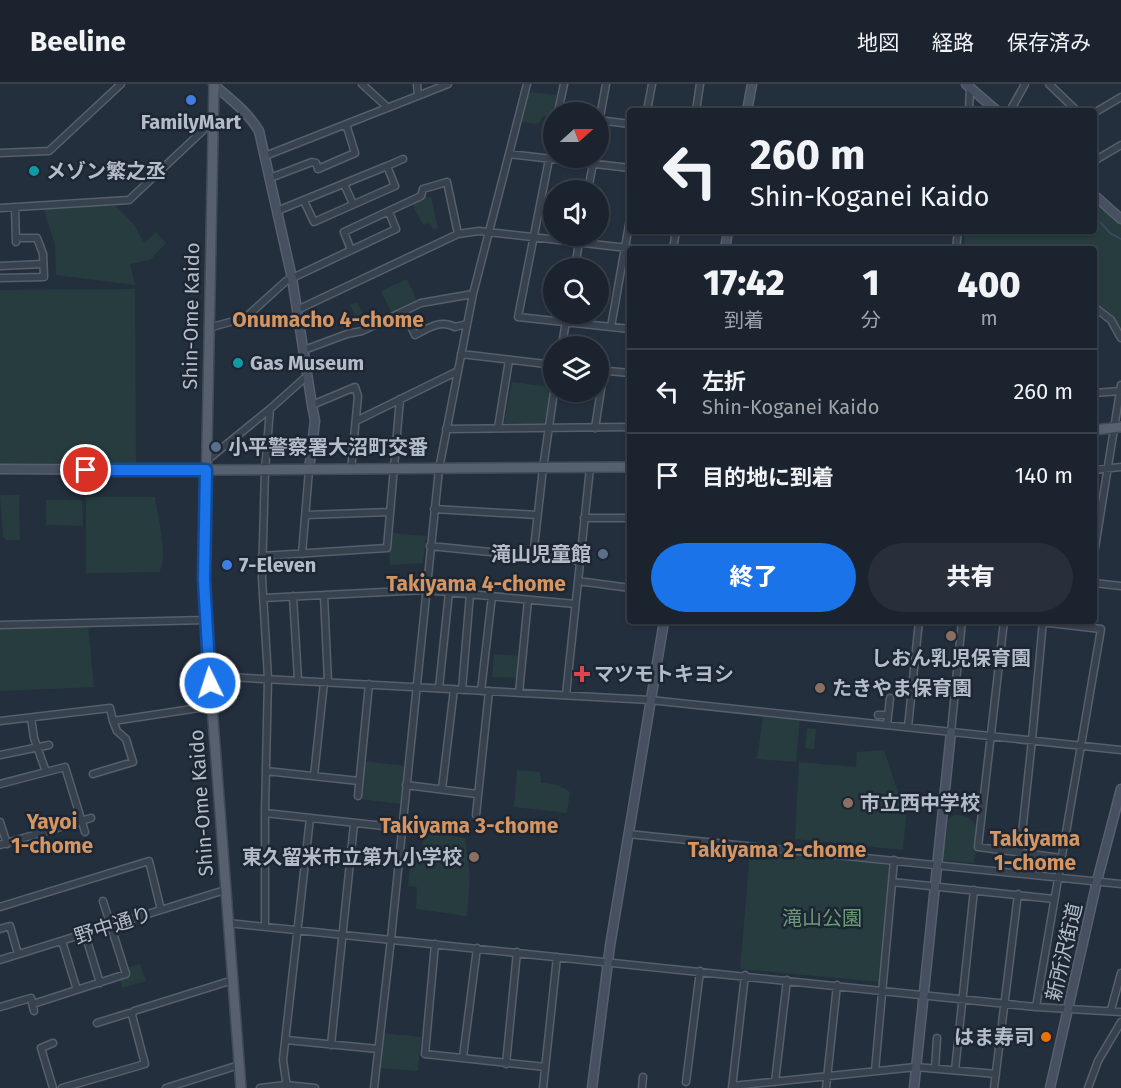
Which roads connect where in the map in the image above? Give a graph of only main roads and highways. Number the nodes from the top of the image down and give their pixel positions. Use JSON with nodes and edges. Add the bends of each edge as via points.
{"nodes":[{"id":1,"x":214,"y":85,"type":"edge"},
{"id":2,"x":1118,"y":428,"type":"edge"},
{"id":3,"x":1097,"y":430,"type":"edge"},
{"id":4,"x":206,"y":466,"type":"junction"},
{"id":5,"x":627,"y":467,"type":"edge"},
{"id":6,"x":241,"y":1088,"type":"edge"}],
"edges":[{"from":1,"to":4,"type":"main road","name":"Shin-Ome Kaido"},
{"from":2,"to":3,"type":"main road"},
{"from":4,"to":5,"type":"main road","via":[[265,470]]},
{"from":4,"to":6,"type":"main road","name":"Shin-Ome Kaido","via":[[206,620]]}]}
